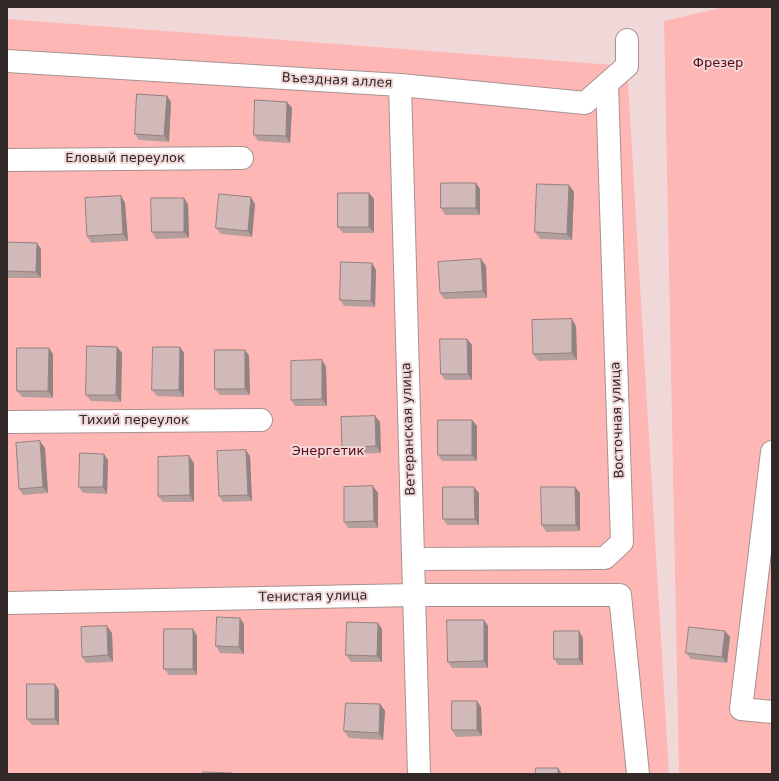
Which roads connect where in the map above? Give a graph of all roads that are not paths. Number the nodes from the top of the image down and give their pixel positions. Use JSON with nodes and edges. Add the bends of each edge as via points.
{"nodes":[{"id":1,"x":627,"y":40,"type":"dead end"},
{"id":2,"x":7,"y":61,"type":"edge"},
{"id":3,"x":400,"y":84,"type":"junction"},
{"id":4,"x":607,"y":84,"type":"junction"},
{"id":5,"x":242,"y":158,"type":"dead end"},
{"id":6,"x":7,"y":160,"type":"edge"},
{"id":7,"x":261,"y":420,"type":"dead end"},
{"id":8,"x":7,"y":422,"type":"edge"},
{"id":9,"x":772,"y":452,"type":"edge"},
{"id":10,"x":413,"y":559,"type":"junction"},
{"id":11,"x":414,"y":594,"type":"junction"},
{"id":12,"x":7,"y":603,"type":"edge"},
{"id":13,"x":772,"y":712,"type":"edge"},
{"id":14,"x":419,"y":774,"type":"edge"},
{"id":15,"x":638,"y":774,"type":"edge"}],
"edges":[{"from":1,"to":4,"type":"street","name":"Въездная аллея","via":[[627,66]]},
{"from":2,"to":3,"type":"street","name":"Въездная аллея"},
{"from":3,"to":4,"type":"street","name":"Въездная аллея","via":[[585,103]]},
{"from":3,"to":10,"type":"street","name":"Ветеранская улица"},
{"from":4,"to":10,"type":"street","name":"Восточная улица","via":[[622,542],[605,558]]},
{"from":5,"to":6,"type":"street","name":"Еловый переулок"},
{"from":7,"to":8,"type":"street","name":"Тихий переулок"},
{"from":9,"to":13,"type":"street","via":[[741,709]]},
{"from":10,"to":11,"type":"street","name":"Ветеранская улица"},
{"from":11,"to":12,"type":"street","name":"Тенистая улица"},
{"from":11,"to":14,"type":"street","name":"Ветеранская улица"},
{"from":11,"to":15,"type":"street","name":"Тенистая улица","via":[[620,594]]}]}
